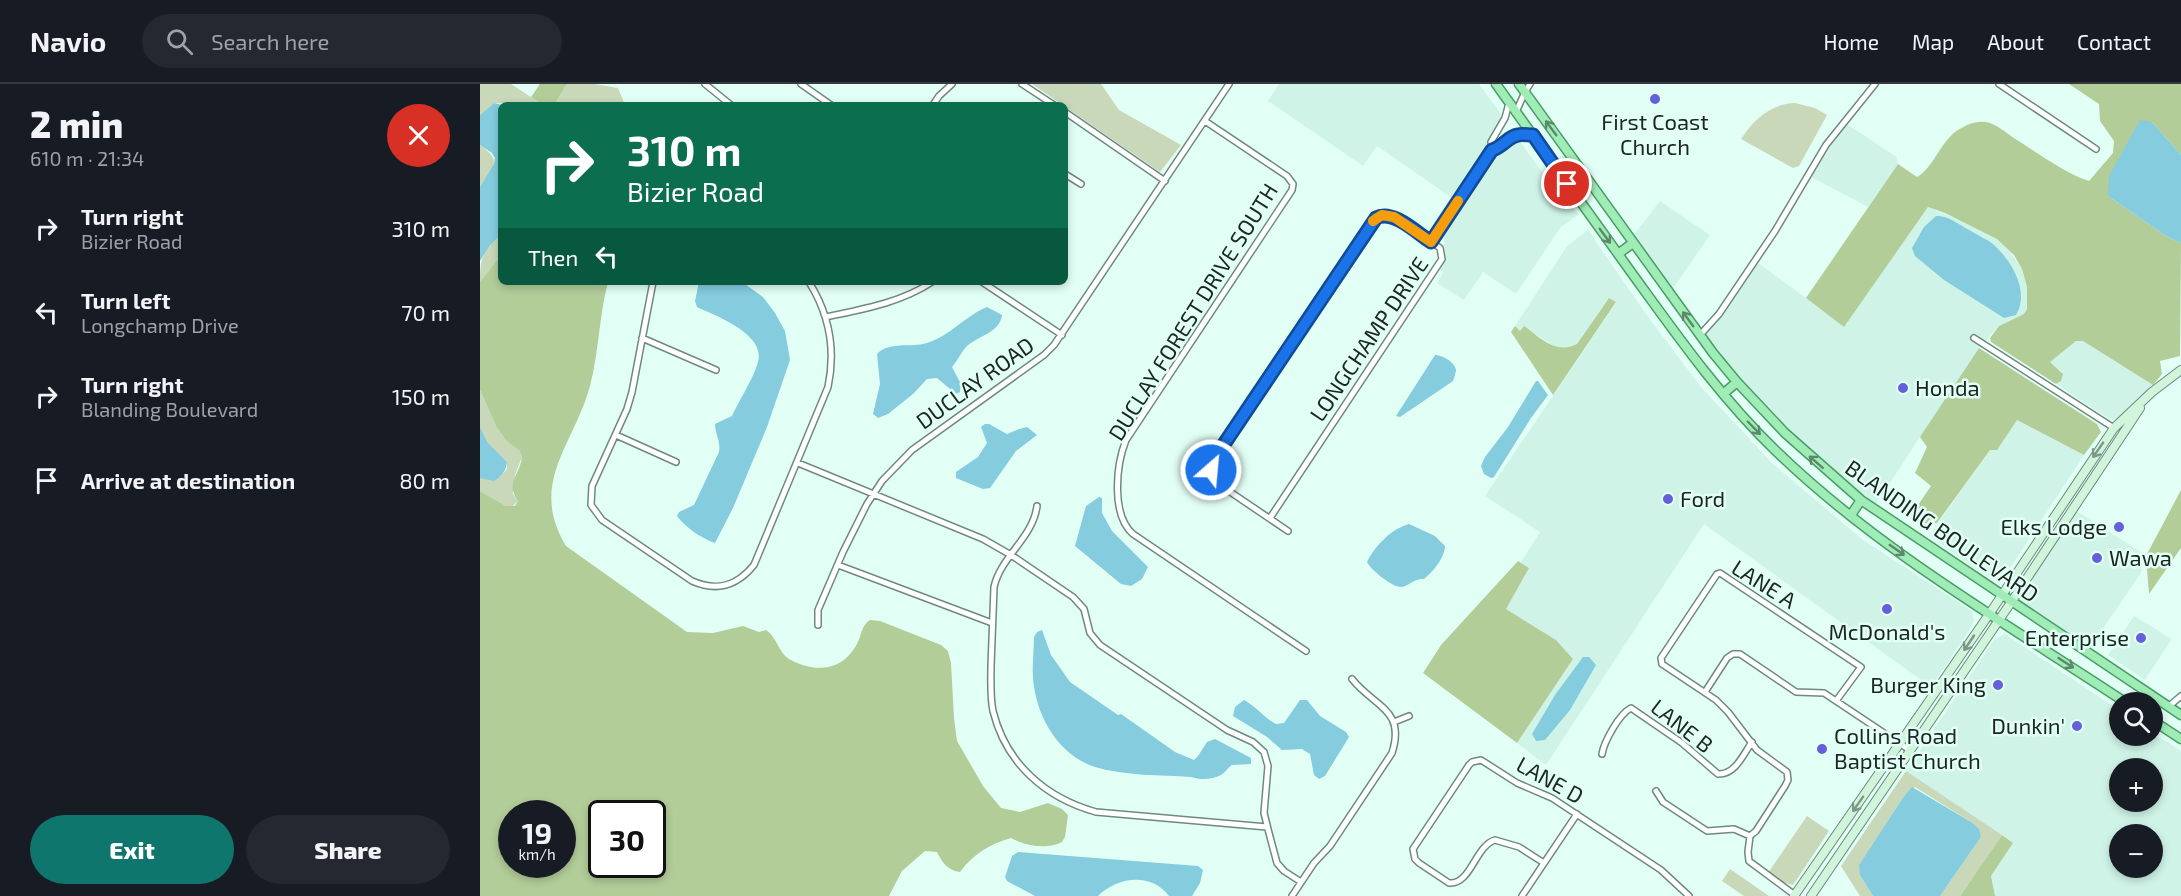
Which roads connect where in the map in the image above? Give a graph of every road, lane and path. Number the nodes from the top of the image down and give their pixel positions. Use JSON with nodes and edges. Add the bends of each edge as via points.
{"nodes":[{"id":1,"x":705,"y":84,"type":"edge"},
{"id":2,"x":801,"y":84,"type":"edge"},
{"id":3,"x":952,"y":84,"type":"edge"},
{"id":4,"x":1022,"y":84,"type":"edge"},
{"id":5,"x":1229,"y":84,"type":"edge"},
{"id":6,"x":1496,"y":84,"type":"edge"},
{"id":7,"x":1519,"y":84,"type":"edge"},
{"id":8,"x":1530,"y":84,"type":"edge"},
{"id":9,"x":1875,"y":84,"type":"edge"},
{"id":10,"x":1999,"y":84,"type":"edge"},
{"id":11,"x":2009,"y":87,"type":"edge"},
{"id":12,"x":1525,"y":92,"type":"junction"},
{"id":13,"x":727,"y":102,"type":"edge"},
{"id":14,"x":827,"y":102,"type":"edge"},
{"id":15,"x":935,"y":102,"type":"edge"},
{"id":16,"x":1049,"y":102,"type":"edge"},
{"id":17,"x":1509,"y":103,"type":"junction"},
{"id":18,"x":1516,"y":112,"type":"junction"},
{"id":19,"x":1068,"y":114,"type":"edge"},
{"id":20,"x":1204,"y":121,"type":"junction"},
{"id":21,"x":1533,"y":135,"type":"junction"},
{"id":22,"x":2096,"y":149,"type":"dead end"},
{"id":23,"x":1492,"y":150,"type":"junction"},
{"id":24,"x":1068,"y":176,"type":"edge"},
{"id":25,"x":1164,"y":181,"type":"junction"},
{"id":26,"x":1081,"y":184,"type":"dead end"},
{"id":27,"x":1431,"y":242,"type":"junction"},
{"id":28,"x":1633,"y":243,"type":"junction"},
{"id":29,"x":1618,"y":254,"type":"junction"},
{"id":30,"x":652,"y":285,"type":"edge"},
{"id":31,"x":810,"y":285,"type":"edge"},
{"id":32,"x":927,"y":285,"type":"edge"},
{"id":33,"x":987,"y":285,"type":"edge"},
{"id":34,"x":826,"y":317,"type":"junction"},
{"id":35,"x":1062,"y":335,"type":"junction"},
{"id":36,"x":1700,"y":335,"type":"junction"},
{"id":37,"x":642,"y":338,"type":"junction"},
{"id":38,"x":1974,"y":338,"type":"dead end"},
{"id":39,"x":716,"y":370,"type":"dead end"},
{"id":40,"x":2181,"y":370,"type":"edge"},
{"id":41,"x":1737,"y":382,"type":"junction"},
{"id":42,"x":2152,"y":392,"type":"junction"},
{"id":43,"x":1723,"y":394,"type":"junction"},
{"id":44,"x":2114,"y":428,"type":"junction"},
{"id":45,"x":615,"y":435,"type":"junction"},
{"id":46,"x":676,"y":462,"type":"dead end"},
{"id":47,"x":798,"y":463,"type":"junction"},
{"id":48,"x":873,"y":494,"type":"junction"},
{"id":49,"x":1861,"y":500,"type":"junction"},
{"id":50,"x":1037,"y":506,"type":"dead end"},
{"id":51,"x":1851,"y":515,"type":"junction"},
{"id":52,"x":1270,"y":518,"type":"junction"},
{"id":53,"x":1288,"y":531,"type":"dead end"},
{"id":54,"x":1011,"y":555,"type":"junction"},
{"id":55,"x":838,"y":565,"type":"junction"},
{"id":56,"x":2002,"y":595,"type":"junction"},
{"id":57,"x":2012,"y":601,"type":"junction"},
{"id":58,"x":1990,"y":613,"type":"junction"},
{"id":59,"x":2000,"y":620,"type":"junction"},
{"id":60,"x":992,"y":623,"type":"junction"},
{"id":61,"x":818,"y":625,"type":"dead end"},
{"id":62,"x":1306,"y":651,"type":"dead end"},
{"id":63,"x":1352,"y":679,"type":"dead end"},
{"id":64,"x":1705,"y":692,"type":"junction"},
{"id":65,"x":2110,"y":692,"type":"edge"},
{"id":66,"x":2181,"y":696,"type":"edge"},
{"id":67,"x":1836,"y":701,"type":"junction"},
{"id":68,"x":2168,"y":706,"type":"junction"},
{"id":69,"x":2181,"y":715,"type":"edge"},
{"id":70,"x":1409,"y":716,"type":"dead end"},
{"id":71,"x":1394,"y":722,"type":"junction"},
{"id":72,"x":2163,"y":727,"type":"edge"},
{"id":73,"x":2181,"y":739,"type":"edge"},
{"id":74,"x":1752,"y":742,"type":"junction"},
{"id":75,"x":1900,"y":743,"type":"junction"},
{"id":76,"x":1911,"y":751,"type":"junction"},
{"id":77,"x":1602,"y":754,"type":"dead end"},
{"id":78,"x":1656,"y":791,"type":"dead end"},
{"id":79,"x":1577,"y":814,"type":"junction"},
{"id":80,"x":1267,"y":827,"type":"junction"},
{"id":81,"x":1750,"y":836,"type":"junction"},
{"id":82,"x":1544,"y":863,"type":"junction"},
{"id":83,"x":1301,"y":882,"type":"junction"},
{"id":84,"x":1292,"y":896,"type":"edge"},
{"id":85,"x":1522,"y":896,"type":"edge"},
{"id":86,"x":1689,"y":896,"type":"edge"},
{"id":87,"x":1795,"y":896,"type":"edge"},
{"id":88,"x":1811,"y":896,"type":"edge"}],
"edges":[{"from":1,"to":13,"type":"street"},
{"from":2,"to":14,"type":"street"},
{"from":3,"to":15,"type":"street"},
{"from":4,"to":16,"type":"street"},
{"from":5,"to":20,"type":"street","name":"DUCLAY ROAD"},
{"from":6,"to":17,"type":"main road","name":"BLANDING BOULEVARD"},
{"from":7,"to":12,"type":"main road","name":"BLANDING BOULEVARD"},
{"from":8,"to":12,"type":"street"},
{"from":9,"to":36,"type":"street","via":[[1826,145],[1775,231],[1719,314]]},
{"from":10,"to":11,"type":"street"},
{"from":11,"to":22,"type":"street"},
{"from":12,"to":18,"type":"street"},
{"from":28,"to":12,"type":"main road","name":"BLANDING BOULEVARD","one_way":true},
{"from":17,"to":18,"type":"main road","name":"BLANDING BOULEVARD"},
{"from":17,"to":23,"type":"street","name":"LONGCHAMP DRIVE","via":[[1491,142]]},
{"from":18,"to":21,"type":"main road","name":"BLANDING BOULEVARD"},
{"from":19,"to":25,"type":"street"},
{"from":20,"to":25,"type":"street","name":"DUCLAY ROAD"},
{"from":20,"to":62,"type":"street","name":"DUCLAY FOREST DRIVE SOUTH","via":[[1287,176],[1293,184],[1126,440],[1120,461],[1120,515],[1133,534]]},
{"from":21,"to":23,"type":"street","name":"LONGCHAMP DRIVE","via":[[1517,135]]},
{"from":21,"to":29,"type":"main road","name":"BLANDING BOULEVARD","one_way":true},
{"from":23,"to":27,"type":"street","name":"LONGCHAMP DRIVE"},
{"from":24,"to":26,"type":"street"},
{"from":25,"to":35,"type":"street","name":"DUCLAY ROAD"},
{"from":27,"to":52,"type":"street","name":"LONGCHAMP DRIVE","via":[[1441,251],[1440,263]]},
{"from":27,"to":52,"type":"street","via":[[1394,217],[1382,215],[1371,223],[1214,459],[1211,470],[1217,483]]},
{"from":28,"to":29,"type":"main road"},
{"from":36,"to":28,"type":"main road","name":"BLANDING BOULEVARD","one_way":true},
{"from":29,"to":43,"type":"main road","name":"BLANDING BOULEVARD"},
{"from":30,"to":37,"type":"street"},
{"from":31,"to":34,"type":"street"},
{"from":32,"to":34,"type":"street","via":[[892,302]]},
{"from":33,"to":35,"type":"street"},
{"from":34,"to":47,"type":"street","via":[[832,345],[831,372],[823,403]]},
{"from":35,"to":48,"type":"street","name":"DUCLAY ROAD","via":[[1044,355],[912,450]]},
{"from":36,"to":41,"type":"main road","name":"BLANDING BOULEVARD"},
{"from":37,"to":39,"type":"street"},
{"from":37,"to":45,"type":"street","via":[[632,392]]},
{"from":38,"to":44,"type":"street"},
{"from":40,"to":42,"type":"main road"},
{"from":41,"to":43,"type":"main road"},
{"from":49,"to":41,"type":"main road","name":"BLANDING BOULEVARD","one_way":true,"via":[[1785,434]]},
{"from":42,"to":44,"type":"main road"},
{"from":42,"to":57,"type":"main road"},
{"from":43,"to":51,"type":"main road","name":"BLANDING BOULEVARD","one_way":true,"via":[[1775,450]]},
{"from":44,"to":56,"type":"main road","one_way":true},
{"from":45,"to":46,"type":"street"},
{"from":45,"to":47,"type":"street","via":[[592,486],[591,505],[602,519],[692,581],[715,588],[746,575],[754,565]]},
{"from":47,"to":48,"type":"street"},
{"from":48,"to":54,"type":"street","via":[[983,539]]},
{"from":48,"to":55,"type":"street","name":"DUCLAY ROAD"},
{"from":49,"to":51,"type":"main road"},
{"from":49,"to":56,"type":"main road","name":"BLANDING BOULEVARD"},
{"from":50,"to":54,"type":"street","via":[[1036,519]]},
{"from":51,"to":58,"type":"main road","name":"BLANDING BOULEVARD","one_way":true},
{"from":52,"to":53,"type":"street"},
{"from":54,"to":60,"type":"street","via":[[995,581]]},
{"from":54,"to":80,"type":"street","via":[[1079,603],[1090,633],[1100,645],[1227,730],[1259,746],[1268,759],[1264,798]]},
{"from":55,"to":60,"type":"street"},
{"from":55,"to":61,"type":"street","name":"DUCLAY ROAD","via":[[818,610]]},
{"from":56,"to":57,"type":"main road","name":"BLANDING BOULEVARD"},
{"from":56,"to":58,"type":"main road"},
{"from":57,"to":59,"type":"main road"},
{"from":57,"to":68,"type":"main road","name":"BLANDING BOULEVARD"},
{"from":58,"to":59,"type":"main road","name":"BLANDING BOULEVARD"},
{"from":58,"to":75,"type":"main road","one_way":true},
{"from":59,"to":65,"type":"main road","name":"BLANDING BOULEVARD","one_way":true},
{"from":59,"to":76,"type":"main road"},
{"from":60,"to":80,"type":"street","via":[[993,711],[1014,757],[1036,783],[1059,798],[1096,812]]},
{"from":63,"to":71,"type":"street","via":[[1389,712]]},
{"from":64,"to":67,"type":"street","name":"LANE B","via":[[1728,657],[1737,653],[1796,692],[1824,693]]},
{"from":64,"to":67,"type":"street","name":"LANE A","via":[[1662,664],[1661,658],[1720,573],[1861,667]]},
{"from":64,"to":74,"type":"street","name":"LANE B","via":[[1728,712]]},
{"from":66,"to":68,"type":"street"},
{"from":67,"to":75,"type":"street"},
{"from":68,"to":69,"type":"main road","name":"BLANDING BOULEVARD"},
{"from":70,"to":71,"type":"street"},
{"from":71,"to":83,"type":"street","via":[[1396,742],[1392,753]]},
{"from":72,"to":73,"type":"main road"},
{"from":74,"to":77,"type":"street","name":"LANE B","via":[[1734,769],[1718,774],[1631,708],[1604,744]]},
{"from":74,"to":81,"type":"street","name":"LANE B","via":[[1787,772],[1788,780]]},
{"from":75,"to":76,"type":"street"},
{"from":75,"to":87,"type":"main road","one_way":true},
{"from":76,"to":88,"type":"main road"},
{"from":78,"to":81,"type":"street","via":[[1663,802],[1707,831],[1734,829]]},
{"from":79,"to":82,"type":"street"},
{"from":79,"to":82,"type":"street","name":"LANE D","via":[[1476,760],[1415,844],[1413,854],[1414,859],[1449,883],[1463,878],[1486,845],[1495,840],[1519,847]]},
{"from":79,"to":86,"type":"street","name":"LANE D","via":[[1661,870]]},
{"from":80,"to":83,"type":"street","via":[[1277,862]]},
{"from":81,"to":87,"type":"street","via":[[1749,861]]},
{"from":82,"to":85,"type":"street"},
{"from":83,"to":84,"type":"street"}]}
